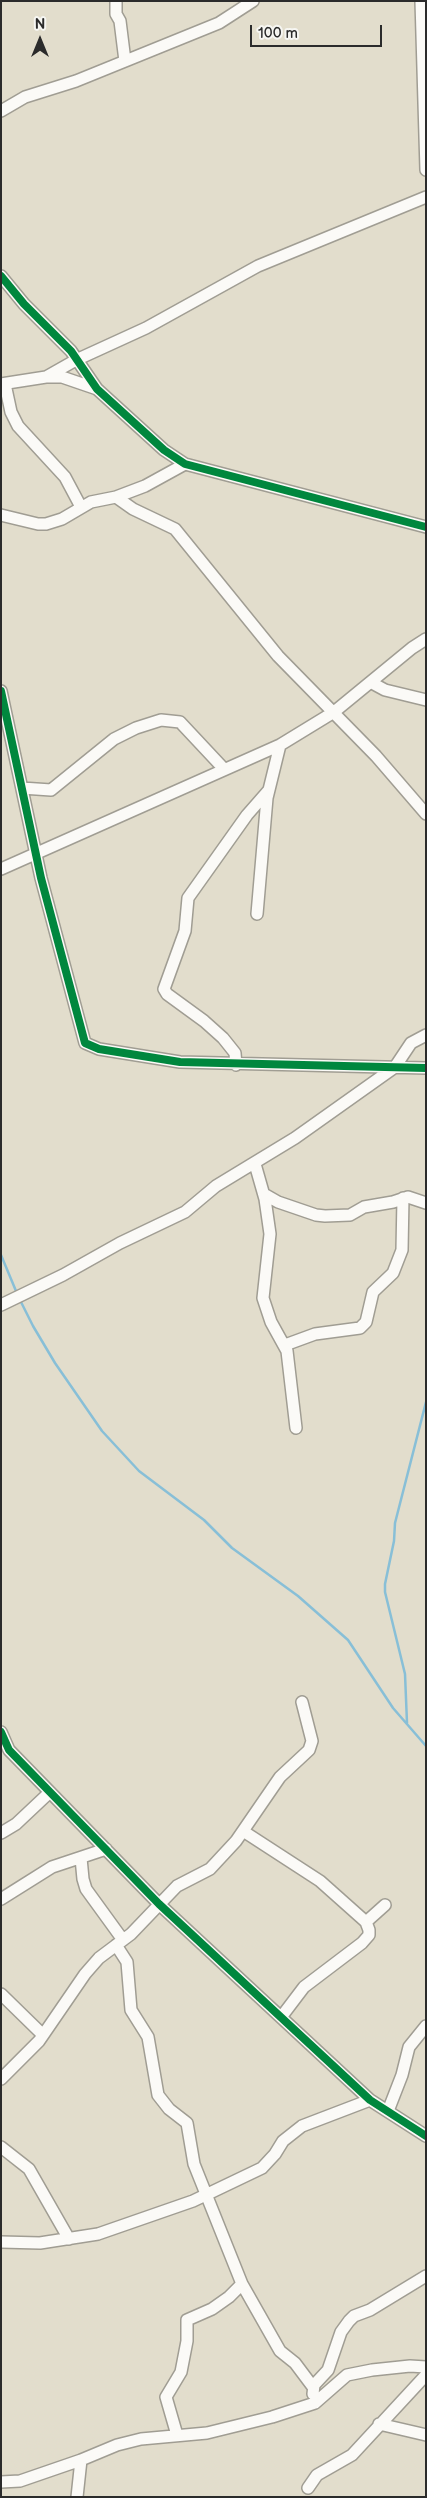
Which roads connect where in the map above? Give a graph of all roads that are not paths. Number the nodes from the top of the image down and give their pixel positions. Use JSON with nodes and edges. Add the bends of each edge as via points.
{"nodes":[{"id":1,"x":116,"y":1,"type":"edge"},
{"id":2,"x":252,"y":1,"type":"edge"},
{"id":3,"x":422,"y":1,"type":"edge"},
{"id":4,"x":125,"y":61,"type":"junction"},
{"id":5,"x":1,"y":111,"type":"edge"},
{"id":6,"x":426,"y":170,"type":"edge"},
{"id":7,"x":426,"y":197,"type":"edge"},
{"id":8,"x":1,"y":276,"type":"edge"},
{"id":9,"x":76,"y":360,"type":"junction"},
{"id":10,"x":46,"y":377,"type":"junction"},
{"id":11,"x":3,"y":384,"type":"edge"},
{"id":12,"x":97,"y":389,"type":"junction"},
{"id":13,"x":185,"y":464,"type":"junction"},
{"id":14,"x":116,"y":497,"type":"junction"},
{"id":15,"x":81,"y":507,"type":"junction"},
{"id":16,"x":1,"y":515,"type":"edge"},
{"id":17,"x":426,"y":528,"type":"edge"},
{"id":18,"x":426,"y":639,"type":"edge"},
{"id":19,"x":372,"y":683,"type":"junction"},
{"id":20,"x":1,"y":690,"type":"edge"},
{"id":21,"x":426,"y":700,"type":"edge"},
{"id":22,"x":334,"y":712,"type":"junction"},
{"id":23,"x":280,"y":745,"type":"junction"},
{"id":24,"x":224,"y":769,"type":"junction"},
{"id":25,"x":22,"y":788,"type":"junction"},
{"id":26,"x":268,"y":791,"type":"junction"},
{"id":27,"x":426,"y":814,"type":"edge"},
{"id":28,"x":37,"y":852,"type":"junction"},
{"id":29,"x":1,"y":869,"type":"edge"},
{"id":30,"x":257,"y":914,"type":"dead end"},
{"id":31,"x":426,"y":1036,"type":"edge"},
{"id":32,"x":236,"y":1065,"type":"junction"},
{"id":33,"x":395,"y":1067,"type":"junction"},
{"id":34,"x":426,"y":1068,"type":"edge"},
{"id":35,"x":254,"y":1164,"type":"junction"},
{"id":36,"x":264,"y":1194,"type":"junction"},
{"id":37,"x":403,"y":1198,"type":"junction"},
{"id":38,"x":426,"y":1202,"type":"edge"},
{"id":39,"x":1,"y":1305,"type":"edge"},
{"id":40,"x":284,"y":1344,"type":"junction"},
{"id":41,"x":296,"y":1428,"type":"dead end"},
{"id":42,"x":302,"y":1702,"type":"dead end"},
{"id":43,"x":1,"y":1732,"type":"edge"},
{"id":44,"x":5,"y":1752,"type":"edge"},
{"id":45,"x":50,"y":1792,"type":"junction"},
{"id":46,"x":243,"y":1831,"type":"junction"},
{"id":47,"x":1,"y":1833,"type":"edge"},
{"id":48,"x":106,"y":1849,"type":"junction"},
{"id":49,"x":81,"y":1858,"type":"junction"},
{"id":50,"x":1,"y":1899,"type":"edge"},
{"id":51,"x":159,"y":1904,"type":"junction"},
{"id":52,"x":385,"y":1905,"type":"dead end"},
{"id":53,"x":366,"y":1922,"type":"junction"},
{"id":54,"x":119,"y":1942,"type":"junction"},
{"id":55,"x":3,"y":1997,"type":"edge"},
{"id":56,"x":282,"y":2016,"type":"junction"},
{"id":57,"x":426,"y":2026,"type":"edge"},
{"id":58,"x":43,"y":2035,"type":"junction"},
{"id":59,"x":1,"y":2079,"type":"edge"},
{"id":60,"x":370,"y":2100,"type":"junction"},
{"id":61,"x":388,"y":2111,"type":"junction"},
{"id":62,"x":426,"y":2136,"type":"edge"},
{"id":63,"x":1,"y":2147,"type":"edge"},
{"id":64,"x":206,"y":2196,"type":"junction"},
{"id":65,"x":69,"y":2239,"type":"junction"},
{"id":66,"x":1,"y":2242,"type":"edge"},
{"id":67,"x":426,"y":2276,"type":"edge"},
{"id":68,"x":242,"y":2284,"type":"junction"},
{"id":69,"x":426,"y":2367,"type":"edge"},
{"id":70,"x":426,"y":2375,"type":"edge"},
{"id":71,"x":313,"y":2387,"type":"junction"},
{"id":72,"x":315,"y":2403,"type":"junction"},
{"id":73,"x":379,"y":2424,"type":"junction"},
{"id":74,"x":177,"y":2435,"type":"junction"},
{"id":75,"x":426,"y":2435,"type":"edge"},
{"id":76,"x":81,"y":2460,"type":"junction"},
{"id":77,"x":1,"y":2482,"type":"edge"},
{"id":78,"x":308,"y":2488,"type":"dead end"},
{"id":79,"x":77,"y":2497,"type":"edge"}],
"edges":[{"from":1,"to":4,"type":"street"},
{"from":2,"to":4,"type":"street","via":[[219,23]]},
{"from":3,"to":6,"type":"street"},
{"from":4,"to":5,"type":"street","via":[[25,97]]},
{"from":7,"to":9,"type":"street","via":[[258,266],[146,328]]},
{"from":8,"to":9,"type":"street"},
{"from":9,"to":10,"type":"street"},
{"from":9,"to":12,"type":"street"},
{"from":10,"to":11,"type":"street"},
{"from":10,"to":12,"type":"street","via":[[62,377]]},
{"from":11,"to":15,"type":"street","via":[[18,426],[65,477]]},
{"from":12,"to":13,"type":"street","via":[[164,450]]},
{"from":13,"to":14,"type":"street","via":[[145,486]]},
{"from":13,"to":17,"type":"street"},
{"from":14,"to":15,"type":"street"},
{"from":14,"to":22,"type":"street","via":[[175,529],[278,656]]},
{"from":15,"to":16,"type":"street","via":[[46,524]]},
{"from":18,"to":19,"type":"street"},
{"from":19,"to":21,"type":"street","via":[[385,690]]},
{"from":19,"to":22,"type":"street"},
{"from":20,"to":25,"type":"street"},
{"from":22,"to":23,"type":"street"},
{"from":22,"to":27,"type":"street"},
{"from":23,"to":24,"type":"street"},
{"from":23,"to":26,"type":"street"},
{"from":24,"to":25,"type":"street","via":[[180,722],[161,720],[114,740],[51,790]]},
{"from":24,"to":28,"type":"street"},
{"from":25,"to":28,"type":"street"},
{"from":26,"to":30,"type":"street"},
{"from":26,"to":32,"type":"street","via":[[188,898],[185,931],[164,989],[223,1038],[236,1055]]},
{"from":28,"to":29,"type":"street"},
{"from":28,"to":32,"type":"street","via":[[53,926],[85,1043],[99,1049],[180,1062]]},
{"from":31,"to":33,"type":"street","via":[[411,1043]]},
{"from":32,"to":33,"type":"street"},
{"from":33,"to":34,"type":"street"},
{"from":33,"to":35,"type":"street"},
{"from":35,"to":36,"type":"street"},
{"from":35,"to":39,"type":"street","via":[[216,1186],[180,1216],[120,1243]]},
{"from":36,"to":37,"type":"street","via":[[278,1202],[326,1216],[350,1214],[364,1207]]},
{"from":36,"to":40,"type":"street","via":[[270,1234],[263,1298]]},
{"from":37,"to":38,"type":"street"},
{"from":37,"to":40,"type":"street","via":[[402,1250],[393,1273],[373,1292],[366,1322],[360,1328],[315,1334]]},
{"from":40,"to":41,"type":"street"},
{"from":42,"to":46,"type":"street","via":[[311,1746],[268,1793]]},
{"from":43,"to":44,"type":"street"},
{"from":44,"to":45,"type":"street"},
{"from":45,"to":47,"type":"street","via":[[16,1824]]},
{"from":45,"to":48,"type":"street"},
{"from":46,"to":51,"type":"street","via":[[210,1869],[177,1886]]},
{"from":46,"to":53,"type":"street","via":[[320,1881]]},
{"from":48,"to":49,"type":"street"},
{"from":48,"to":51,"type":"street"},
{"from":49,"to":50,"type":"street","via":[[52,1867]]},
{"from":49,"to":54,"type":"street","via":[[86,1889]]},
{"from":51,"to":54,"type":"street","via":[[139,1927]]},
{"from":51,"to":56,"type":"street"},
{"from":52,"to":53,"type":"street"},
{"from":53,"to":56,"type":"street","via":[[369,1930],[367,1939],[331,1969],[313,1979]]},
{"from":54,"to":58,"type":"street","via":[[85,1974]]},
{"from":54,"to":64,"type":"street","via":[[127,1962],[131,2010],[148,2037],[158,2095],[168,2109],[187,2123],[194,2164]]},
{"from":55,"to":58,"type":"street"},
{"from":56,"to":60,"type":"street"},
{"from":57,"to":61,"type":"street","via":[[409,2047]]},
{"from":58,"to":59,"type":"street"},
{"from":60,"to":61,"type":"street"},
{"from":60,"to":64,"type":"street","via":[[302,2126],[283,2141],[262,2168]]},
{"from":61,"to":62,"type":"street"},
{"from":63,"to":65,"type":"street","via":[[29,2169]]},
{"from":64,"to":65,"type":"street","via":[[113,2230]]},
{"from":64,"to":68,"type":"street"},
{"from":65,"to":66,"type":"street","via":[[18,2244]]},
{"from":67,"to":71,"type":"street","via":[[348,2321],[328,2370]]},
{"from":68,"to":71,"type":"street","via":[[280,2351],[295,2363]]},
{"from":68,"to":74,"type":"street","via":[[229,2298],[187,2320],[187,2341],[180,2372],[166,2397]]},
{"from":69,"to":72,"type":"street","via":[[347,2375]]},
{"from":70,"to":73,"type":"street"},
{"from":71,"to":72,"type":"street"},
{"from":72,"to":74,"type":"street","via":[[207,2433]]},
{"from":73,"to":75,"type":"street"},
{"from":73,"to":78,"type":"street","via":[[352,2455],[317,2475]]},
{"from":74,"to":76,"type":"street","via":[[141,2438]]},
{"from":76,"to":77,"type":"street","via":[[20,2480]]},
{"from":76,"to":79,"type":"street"}]}
